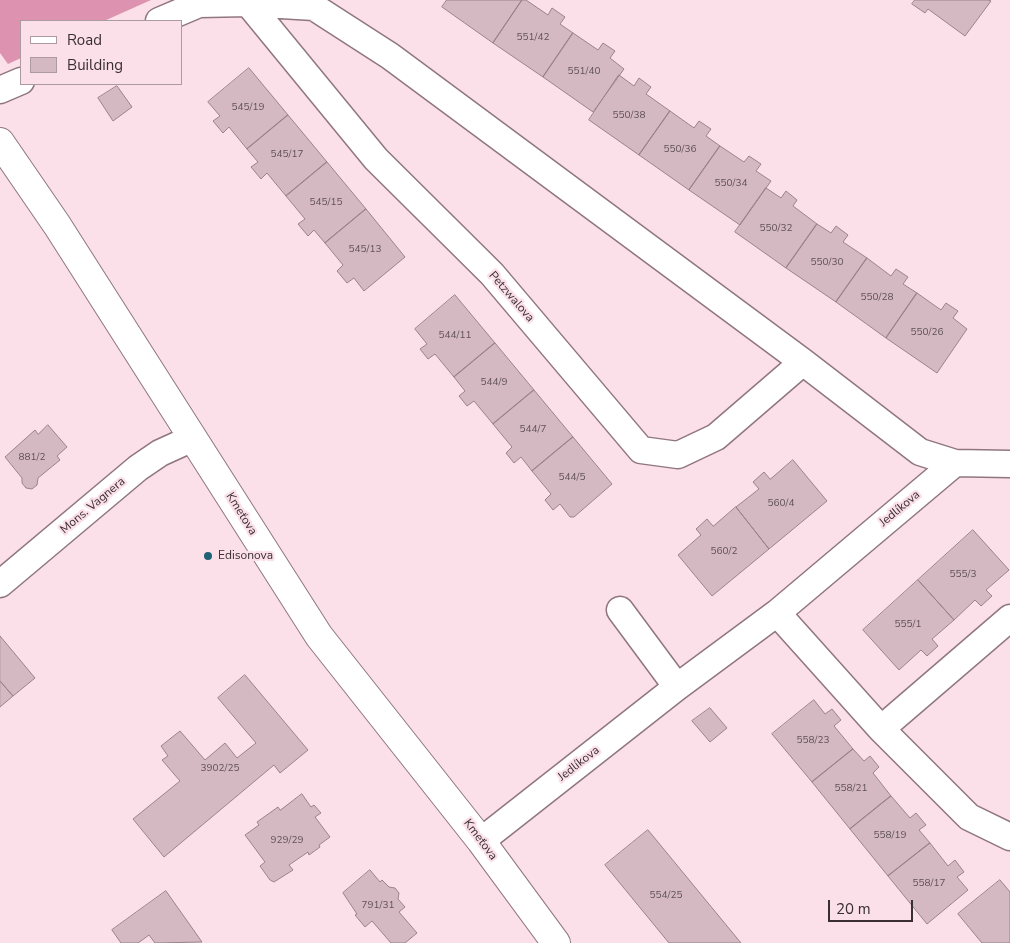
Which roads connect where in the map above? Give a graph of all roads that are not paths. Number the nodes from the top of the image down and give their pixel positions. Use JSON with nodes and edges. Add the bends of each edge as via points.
{"nodes":[{"id":1,"x":248,"y":3,"type":"junction"},
{"id":2,"x":314,"y":4,"type":"edge"},
{"id":3,"x":161,"y":20,"type":"edge"},
{"id":4,"x":20,"y":81,"type":"edge"},
{"id":5,"x":0,"y":90,"type":"edge"},
{"id":6,"x":0,"y":142,"type":"edge"},
{"id":7,"x":803,"y":362,"type":"junction"},
{"id":8,"x":193,"y":438,"type":"junction"},
{"id":9,"x":955,"y":463,"type":"junction"},
{"id":10,"x":1010,"y":464,"type":"edge"},
{"id":11,"x":0,"y":584,"type":"edge"},
{"id":12,"x":620,"y":610,"type":"dead end"},
{"id":13,"x":777,"y":613,"type":"junction"},
{"id":14,"x":1010,"y":618,"type":"edge"},
{"id":15,"x":677,"y":687,"type":"junction"},
{"id":16,"x":880,"y":729,"type":"junction"},
{"id":17,"x":1010,"y":837,"type":"edge"},
{"id":18,"x":481,"y":840,"type":"junction"},
{"id":19,"x":556,"y":943,"type":"edge"}],
"edges":[{"from":1,"to":2,"type":"street"},
{"from":1,"to":3,"type":"street","via":[[199,4]]},
{"from":1,"to":7,"type":"street","name":"Petzwalova","via":[[376,159],[492,274],[641,450],[678,455],[716,437]]},
{"from":2,"to":7,"type":"street","via":[[390,56]]},
{"from":4,"to":5,"type":"street"},
{"from":6,"to":8,"type":"street","name":"Kmeťova"},
{"from":7,"to":9,"type":"street","via":[[920,452]]},
{"from":8,"to":11,"type":"street","name":"Mons. Vagnera","via":[[160,453],[138,468]]},
{"from":8,"to":18,"type":"street","name":"Kmeťova","via":[[319,636]]},
{"from":9,"to":10,"type":"street"},
{"from":9,"to":13,"type":"street","name":"Jedlíkova"},
{"from":12,"to":15,"type":"street"},
{"from":13,"to":15,"type":"street","name":"Jedlíkova"},
{"from":13,"to":16,"type":"street"},
{"from":14,"to":16,"type":"street"},
{"from":15,"to":18,"type":"street","name":"Jedlíkova"},
{"from":16,"to":17,"type":"street","via":[[968,817]]},
{"from":18,"to":19,"type":"street","name":"Kmeťova"}]}
